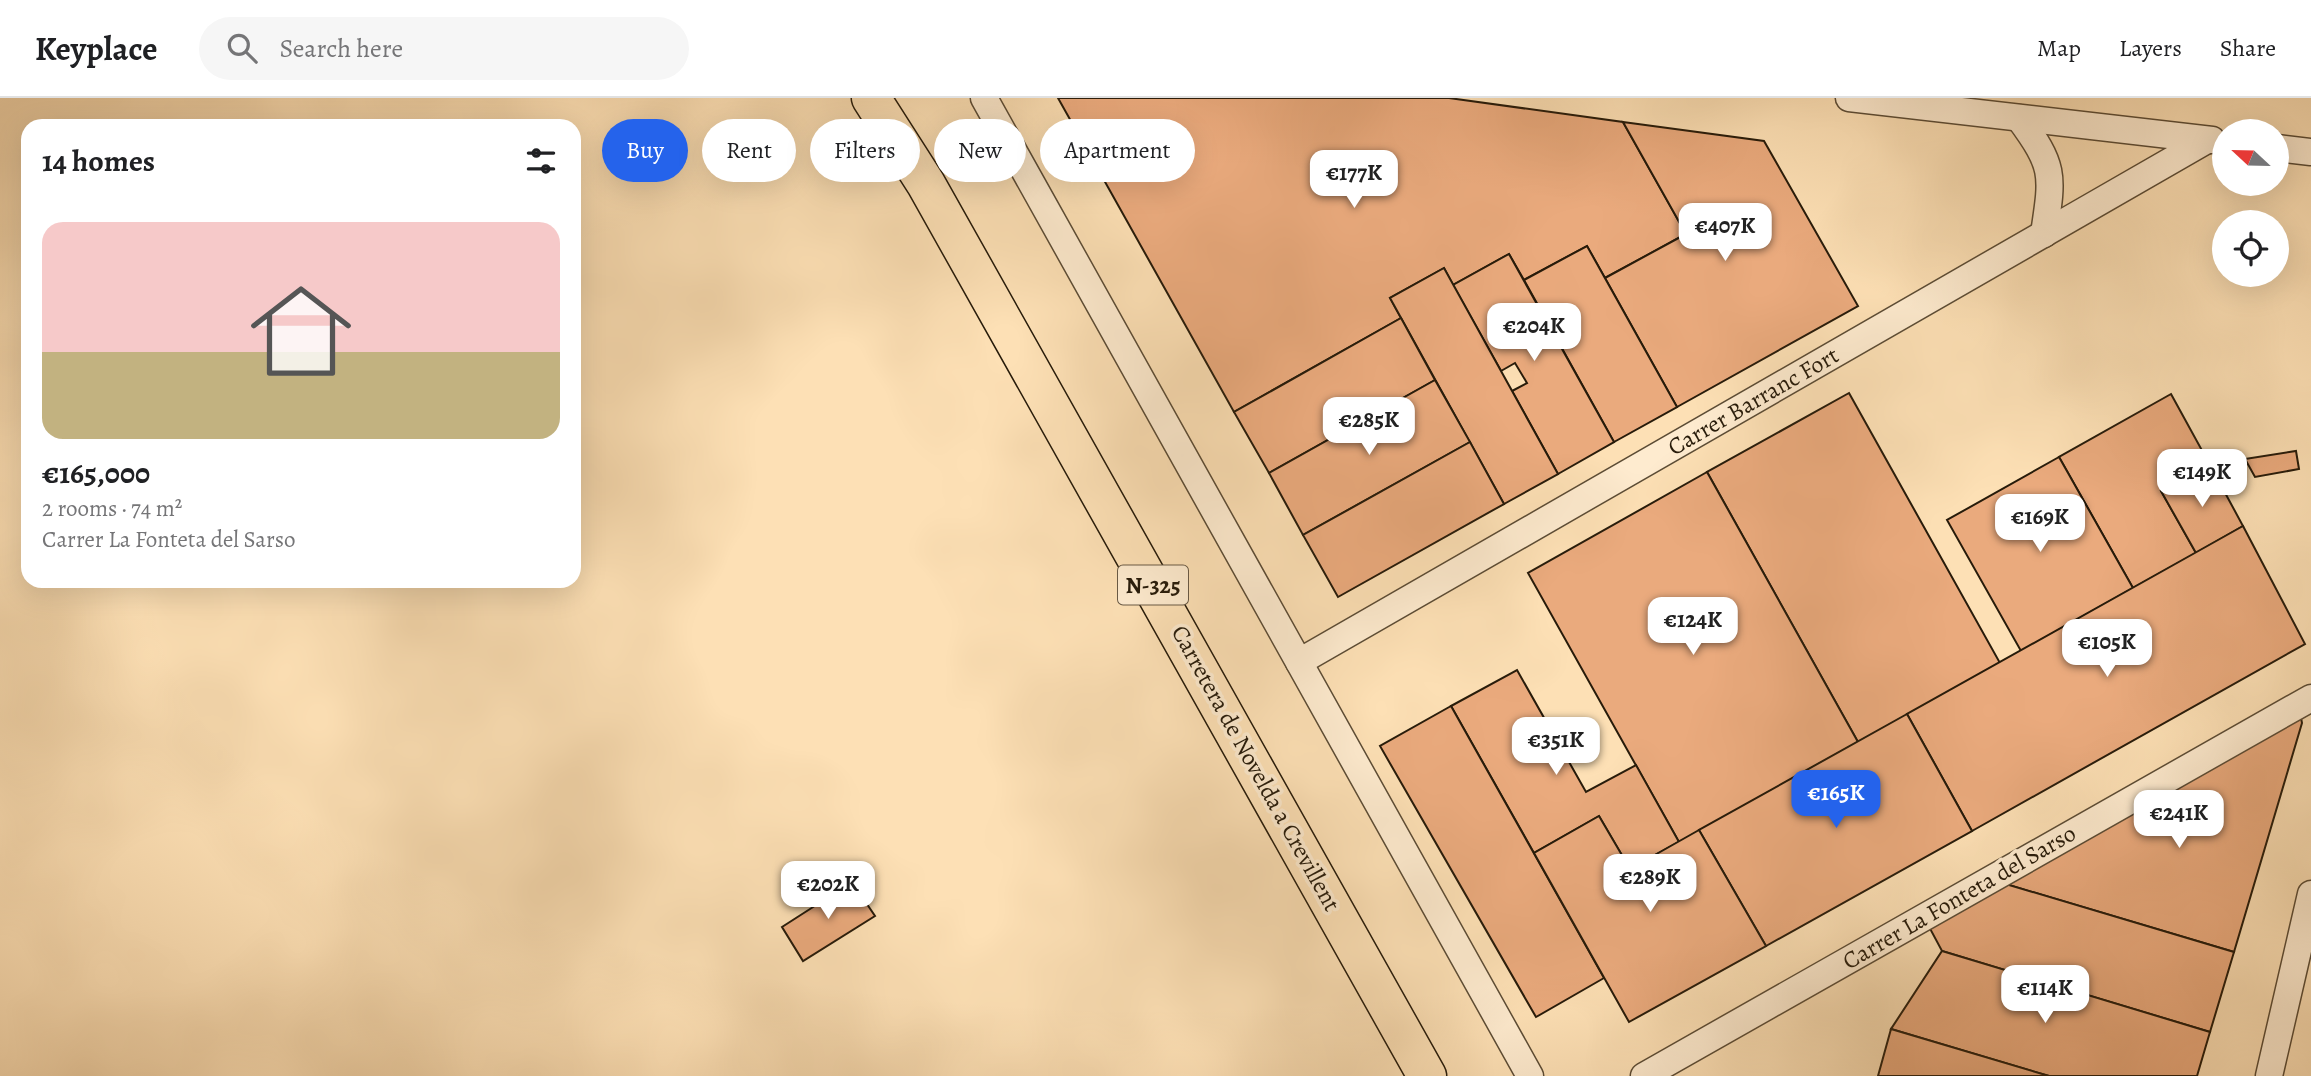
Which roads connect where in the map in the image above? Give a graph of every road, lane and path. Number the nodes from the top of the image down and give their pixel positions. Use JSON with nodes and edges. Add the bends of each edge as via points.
{"nodes":[{"id":1,"x":871,"y":98,"type":"edge"},
{"id":2,"x":984,"y":98,"type":"edge"},
{"id":3,"x":1849,"y":98,"type":"edge"},
{"id":4,"x":1888,"y":100,"type":"edge"},
{"id":5,"x":2018,"y":118,"type":"junction"},
{"id":6,"x":2212,"y":141,"type":"edge"},
{"id":7,"x":2212,"y":143,"type":"edge"},
{"id":8,"x":2289,"y":149,"type":"edge"},
{"id":9,"x":2311,"y":152,"type":"edge"},
{"id":10,"x":2044,"y":233,"type":"junction"},
{"id":11,"x":1299,"y":662,"type":"junction"},
{"id":12,"x":2311,"y":698,"type":"edge"},
{"id":13,"x":2311,"y":894,"type":"edge"},
{"id":14,"x":1427,"y":1076,"type":"edge"},
{"id":15,"x":1530,"y":1076,"type":"edge"},
{"id":16,"x":1644,"y":1076,"type":"edge"},
{"id":17,"x":2269,"y":1076,"type":"edge"}],
"edges":[{"from":1,"to":14,"type":"highway","name":"Carretera de Novelda a Crevillent","number":"N-325","via":[[933,195]]},
{"from":2,"to":11,"type":"street"},
{"from":3,"to":4,"type":"street"},
{"from":4,"to":5,"type":"street"},
{"from":5,"to":6,"type":"street"},
{"from":5,"to":10,"type":"street","via":[[2040,147],[2051,175]]},
{"from":7,"to":10,"type":"street","name":"Carrer Barranc Fort"},
{"from":8,"to":9,"type":"street"},
{"from":10,"to":11,"type":"street","name":"Carrer Barranc Fort"},
{"from":11,"to":15,"type":"street"},
{"from":12,"to":16,"type":"street","name":"Carrer La Fonteta del Sarso"},
{"from":13,"to":17,"type":"street"}]}
